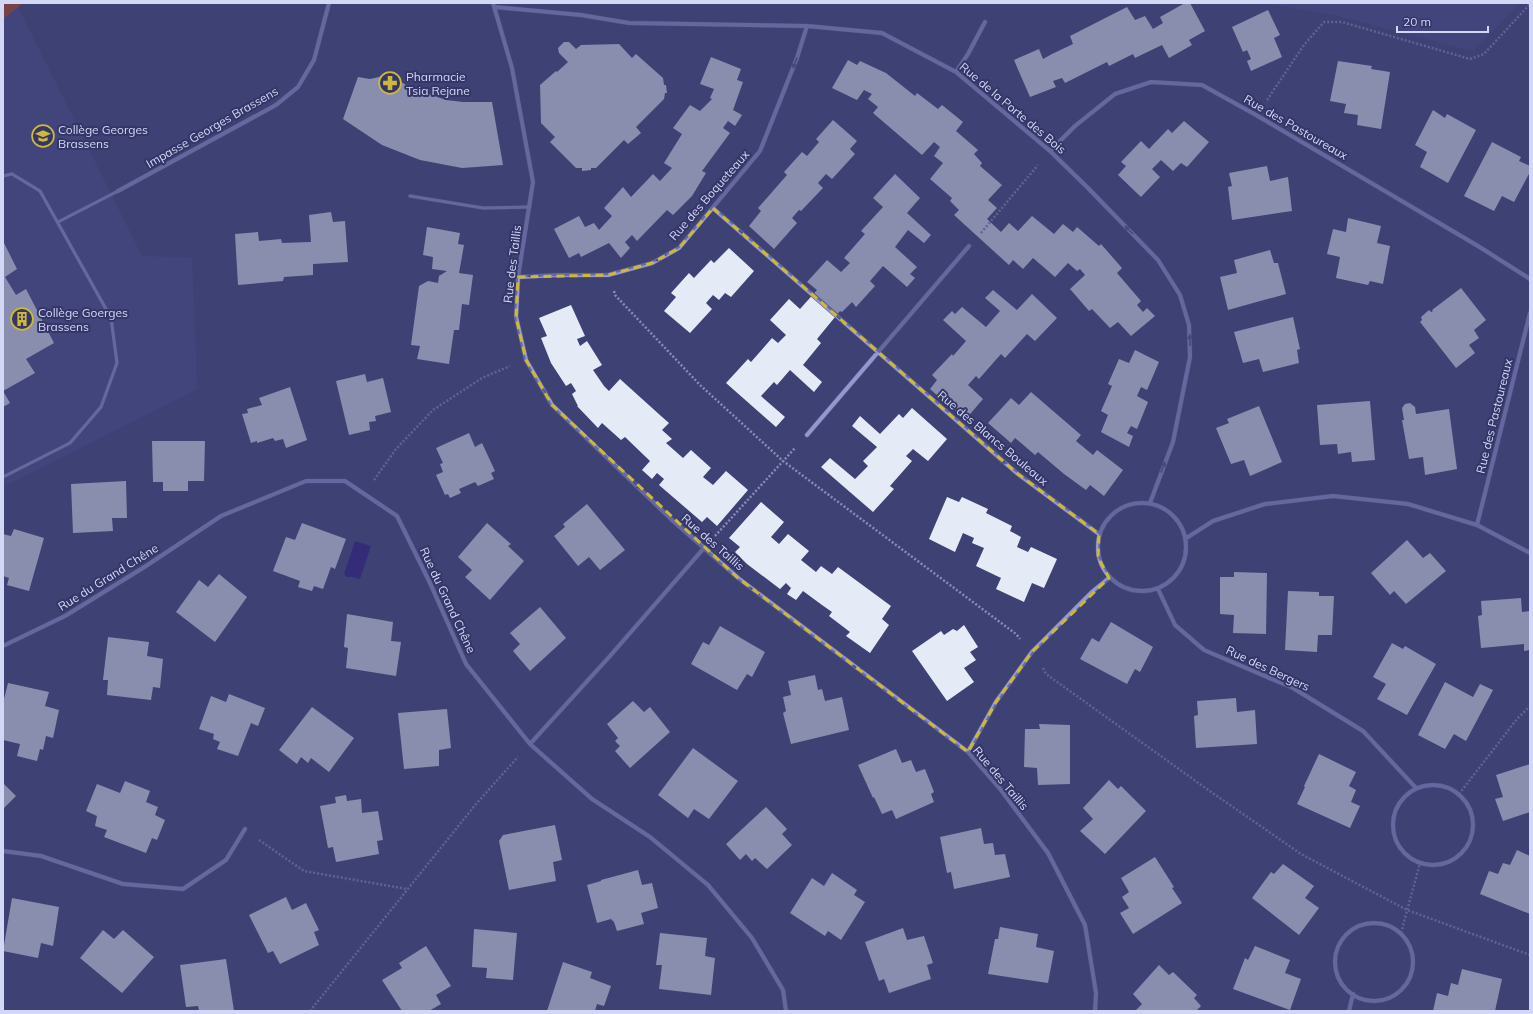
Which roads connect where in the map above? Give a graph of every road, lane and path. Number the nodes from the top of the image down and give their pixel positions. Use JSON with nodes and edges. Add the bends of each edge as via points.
{"nodes":[{"id":1,"x":329,"y":3,"type":"edge"},
{"id":2,"x":1530,"y":4,"type":"edge"},
{"id":3,"x":494,"y":5,"type":"edge"},
{"id":4,"x":985,"y":22,"type":"dead end"},
{"id":5,"x":807,"y":26,"type":"junction"},
{"id":6,"x":956,"y":72,"type":"junction"},
{"id":7,"x":1256,"y":115,"type":"junction"},
{"id":8,"x":1050,"y":151,"type":"junction"},
{"id":9,"x":3,"y":176,"type":"edge"},
{"id":10,"x":118,"y":191,"type":"joint"},
{"id":11,"x":410,"y":196,"type":"dead end"},
{"id":12,"x":530,"y":207,"type":"junction"},
{"id":13,"x":713,"y":208,"type":"junction"},
{"id":14,"x":58,"y":222,"type":"junction"},
{"id":15,"x":969,"y":246,"type":"joint"},
{"id":16,"x":518,"y":277,"type":"junction"},
{"id":17,"x":1530,"y":279,"type":"edge"},
{"id":18,"x":1530,"y":313,"type":"edge"},
{"id":19,"x":878,"y":352,"type":"junction"},
{"id":20,"x":526,"y":360,"type":"junction"},
{"id":21,"x":807,"y":435,"type":"joint"},
{"id":22,"x":3,"y":477,"type":"edge"},
{"id":23,"x":364,"y":493,"type":"junction"},
{"id":24,"x":1150,"y":503,"type":"junction"},
{"id":25,"x":1477,"y":525,"type":"junction"},
{"id":26,"x":1099,"y":534,"type":"junction"},
{"id":27,"x":1185,"y":539,"type":"junction"},
{"id":28,"x":704,"y":548,"type":"junction"},
{"id":29,"x":1530,"y":553,"type":"edge"},
{"id":30,"x":1109,"y":578,"type":"junction"},
{"id":31,"x":1158,"y":589,"type":"junction"},
{"id":32,"x":3,"y":646,"type":"edge"},
{"id":33,"x":1530,"y":706,"type":"edge"},
{"id":34,"x":530,"y":744,"type":"junction"},
{"id":35,"x":968,"y":752,"type":"junction"},
{"id":36,"x":1416,"y":788,"type":"junction"},
{"id":37,"x":1459,"y":794,"type":"junction"},
{"id":38,"x":245,"y":829,"type":"joint"},
{"id":39,"x":3,"y":851,"type":"edge"},
{"id":40,"x":1420,"y":863,"type":"junction"},
{"id":41,"x":407,"y":889,"type":"junction"},
{"id":42,"x":1401,"y":933,"type":"junction"},
{"id":43,"x":1353,"y":994,"type":"junction"},
{"id":44,"x":310,"y":1011,"type":"edge"},
{"id":45,"x":786,"y":1011,"type":"edge"},
{"id":46,"x":1095,"y":1011,"type":"edge"},
{"id":47,"x":1349,"y":1011,"type":"edge"}],
"edges":[{"from":1,"to":10,"type":"street","name":"Impasse Georges Brassens","via":[[314,60],[298,87],[276,105]]},
{"from":2,"to":7,"type":"path","via":[[1484,54],[1470,60],[1342,22],[1324,22],[1304,45]]},
{"from":3,"to":5,"type":"street","name":"Rue de la Porte des Bois","via":[[629,23]]},
{"from":3,"to":12,"type":"street","name":"Rue des Taillis","via":[[512,68],[534,182]]},
{"from":4,"to":6,"type":"street"},
{"from":5,"to":6,"type":"street","name":"Rue de la Porte des Bois","via":[[882,33]]},
{"from":5,"to":13,"type":"street","name":"Rue des Boqueteaux","one_way":true,"via":[[760,152]]},
{"from":6,"to":8,"type":"street","name":"Rue de la Porte des Bois"},
{"from":7,"to":8,"type":"street","name":"Rue des Pastoureaux","via":[[1202,85],[1151,82],[1115,94],[1075,126]]},
{"from":7,"to":17,"type":"street","name":"Rue des Pastoureaux"},
{"from":8,"to":15,"type":"path"},
{"from":24,"to":8,"type":"street","name":"Rue de la Porte des Bois","one_way":true,"via":[[1173,442],[1181,406],[1190,357],[1189,324],[1180,295],[1158,260]]},
{"from":9,"to":14,"type":"lane","via":[[12,174],[40,190]]},
{"from":10,"to":14,"type":"lane"},
{"from":11,"to":12,"type":"lane","via":[[483,208]]},
{"from":12,"to":16,"type":"street","name":"Rue des Taillis"},
{"from":13,"to":16,"type":"street","name":"Rue des Boqueteaux","one_way":true,"via":[[679,248],[652,263],[608,275]]},
{"from":13,"to":19,"type":"street","name":"Rue des Blancs Bouleaux","one_way":true},
{"from":14,"to":22,"type":"lane","via":[[111,318],[117,363],[101,407],[70,443]]},
{"from":15,"to":19,"type":"street"},
{"from":16,"to":20,"type":"street","name":"Rue des Taillis","via":[[516,317]]},
{"from":18,"to":25,"type":"street","name":"Rue des Pastoureaux"},
{"from":19,"to":21,"type":"street"},
{"from":19,"to":26,"type":"street","name":"Rue des Blancs Bouleaux","one_way":true,"via":[[1018,474]]},
{"from":20,"to":23,"type":"path","via":[[482,378],[433,410],[396,449]]},
{"from":20,"to":28,"type":"street","name":"Rue des Taillis","one_way":true,"via":[[552,405]]},
{"from":21,"to":28,"type":"path"},
{"from":23,"to":32,"type":"street","name":"Rue du Grand Chêne","via":[[345,481],[306,481],[221,516],[65,616]]},
{"from":23,"to":34,"type":"street","name":"Rue du Grand Chêne","via":[[397,516],[466,664]]},
{"from":24,"to":26,"type":"street","via":[[1125,506],[1105,522]]},
{"from":24,"to":27,"type":"street","via":[[1163,508],[1173,516],[1181,526]]},
{"from":25,"to":27,"type":"street","via":[[1408,504],[1333,496],[1265,504],[1213,521]]},
{"from":25,"to":29,"type":"street"},
{"from":26,"to":30,"type":"street","via":[[1098,557]]},
{"from":27,"to":31,"type":"street","via":[[1186,551],[1177,575]]},
{"from":28,"to":34,"type":"street"},
{"from":28,"to":35,"type":"street","name":"Rue des Taillis","one_way":true,"via":[[738,578]]},
{"from":30,"to":31,"type":"street","via":[[1119,586],[1132,591]]},
{"from":30,"to":35,"type":"street","via":[[1032,652],[996,702]]},
{"from":31,"to":36,"type":"street","name":"Rue des Bergers","via":[[1175,625],[1204,650],[1293,688],[1363,731]]},
{"from":33,"to":37,"type":"path"},
{"from":34,"to":41,"type":"path","via":[[476,804]]},
{"from":34,"to":45,"type":"street","name":"Rue du Grand Chêne","via":[[592,799],[650,837],[708,885],[752,938],[783,990]]},
{"from":35,"to":46,"type":"street","name":"Rue des Taillis","via":[[1001,790],[1048,853],[1085,925],[1096,993]]},
{"from":36,"to":37,"type":"street","via":[[1438,785]]},
{"from":36,"to":40,"type":"street","via":[[1405,796],[1397,807],[1393,820],[1394,834],[1399,846],[1408,856]]},
{"from":37,"to":40,"type":"street","via":[[1468,805],[1473,818],[1473,832],[1468,845],[1459,856],[1447,862],[1434,865]]},
{"from":38,"to":39,"type":"street","via":[[226,860],[182,889],[123,884],[41,856]]},
{"from":38,"to":41,"type":"path","via":[[304,871]]},
{"from":40,"to":42,"type":"path"},
{"from":41,"to":44,"type":"path"},
{"from":42,"to":43,"type":"street","via":[[1409,942],[1413,955],[1413,968],[1409,980],[1401,990],[1390,997],[1378,1000],[1365,999]]},
{"from":42,"to":43,"type":"street","via":[[1390,926],[1365,924],[1353,929],[1344,938],[1337,949],[1336,962],[1344,986]]},
{"from":43,"to":47,"type":"street"}]}
